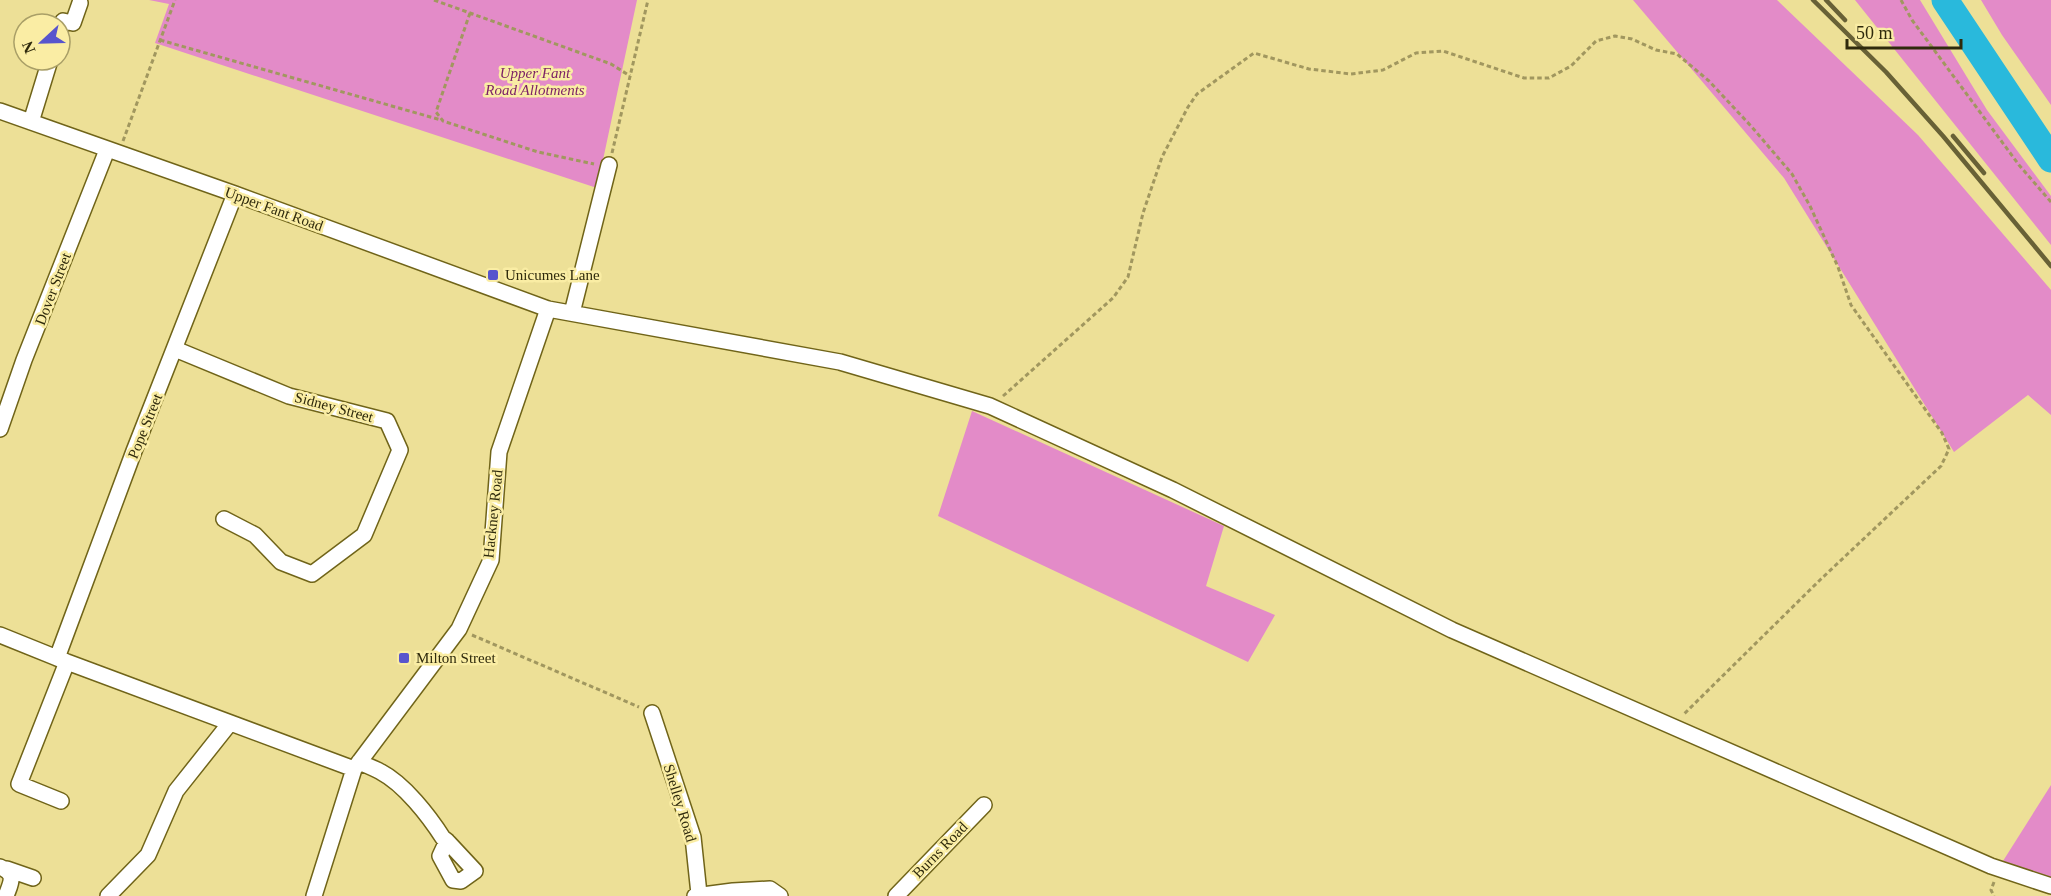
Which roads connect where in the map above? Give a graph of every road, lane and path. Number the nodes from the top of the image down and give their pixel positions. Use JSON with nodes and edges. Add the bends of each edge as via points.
{"nodes":[{"id":1,"x":175,"y":0,"type":"edge"},
{"id":2,"x":434,"y":0,"type":"edge"},
{"id":3,"x":648,"y":0,"type":"edge"},
{"id":4,"x":1901,"y":0,"type":"edge"},
{"id":5,"x":80,"y":3,"type":"dead end"},
{"id":6,"x":470,"y":13,"type":"junction"},
{"id":7,"x":72,"y":23,"type":"edge"},
{"id":8,"x":160,"y":40,"type":"junction"},
{"id":9,"x":46,"y":72,"type":"edge"},
{"id":10,"x":630,"y":76,"type":"junction"},
{"id":11,"x":0,"y":111,"type":"edge"},
{"id":12,"x":443,"y":121,"type":"junction"},
{"id":13,"x":31,"y":122,"type":"junction"},
{"id":14,"x":113,"y":152,"type":"junction"},
{"id":15,"x":609,"y":165,"type":"junction"},
{"id":16,"x":235,"y":194,"type":"junction"},
{"id":17,"x":2051,"y":202,"type":"edge"},
{"id":18,"x":548,"y":309,"type":"junction"},
{"id":19,"x":572,"y":313,"type":"junction"},
{"id":20,"x":175,"y":350,"type":"junction"},
{"id":21,"x":990,"y":406,"type":"junction"},
{"id":22,"x":0,"y":429,"type":"edge"},
{"id":23,"x":224,"y":519,"type":"dead end"},
{"id":24,"x":459,"y":629,"type":"junction"},
{"id":25,"x":0,"y":635,"type":"edge"},
{"id":26,"x":62,"y":660,"type":"junction"},
{"id":27,"x":652,"y":713,"type":"joint"},
{"id":28,"x":230,"y":723,"type":"junction"},
{"id":29,"x":1672,"y":726,"type":"junction"},
{"id":30,"x":356,"y":765,"type":"junction"},
{"id":31,"x":61,"y":801,"type":"dead end"},
{"id":32,"x":984,"y":805,"type":"dead end"},
{"id":33,"x":447,"y":842,"type":"dead end"},
{"id":34,"x":4,"y":868,"type":"edge"},
{"id":35,"x":33,"y":878,"type":"dead end"},
{"id":36,"x":2051,"y":886,"type":"edge"},
{"id":37,"x":697,"y":895,"type":"edge"},
{"id":38,"x":6,"y":896,"type":"edge"},
{"id":39,"x":108,"y":896,"type":"edge"},
{"id":40,"x":314,"y":896,"type":"edge"},
{"id":41,"x":780,"y":896,"type":"edge"},
{"id":42,"x":896,"y":896,"type":"edge"}],
"edges":[{"from":1,"to":8,"type":"path"},
{"from":2,"to":6,"type":"path"},
{"from":3,"to":10,"type":"path"},
{"from":4,"to":17,"type":"path","via":[[2019,165]]},
{"from":5,"to":7,"type":"street"},
{"from":6,"to":10,"type":"path","via":[[611,64]]},
{"from":6,"to":12,"type":"path","via":[[436,112]]},
{"from":8,"to":12,"type":"path"},
{"from":8,"to":14,"type":"path"},
{"from":9,"to":13,"type":"street"},
{"from":10,"to":15,"type":"path"},
{"from":11,"to":13,"type":"street","name":"Upper Fant Road"},
{"from":12,"to":15,"type":"path","via":[[538,152]]},
{"from":13,"to":14,"type":"street","name":"Upper Fant Road"},
{"from":14,"to":16,"type":"street","name":"Upper Fant Road"},
{"from":14,"to":22,"type":"street","name":"Dover Street","via":[[24,360]]},
{"from":15,"to":19,"type":"street"},
{"from":16,"to":18,"type":"street","name":"Upper Fant Road"},
{"from":16,"to":20,"type":"street","name":"Pope Street"},
{"from":18,"to":19,"type":"street","name":"Upper Fant Road"},
{"from":18,"to":24,"type":"street","name":"Hackney Road","via":[[499,452],[490,560]]},
{"from":19,"to":21,"type":"street","name":"Upper Fant Road","via":[[840,362]]},
{"from":20,"to":23,"type":"street","name":"Sidney Street","via":[[289,396],[387,421],[400,450],[364,535],[312,574],[281,562],[255,535]]},
{"from":20,"to":26,"type":"street","name":"Pope Street","via":[[134,451]]},
{"from":21,"to":29,"type":"street","name":"Upper Fant Road","via":[[1173,490],[1452,630]]},
{"from":21,"to":29,"type":"path","via":[[1113,298],[1128,277],[1143,213],[1162,157],[1188,107],[1197,94],[1254,52],[1309,69],[1351,74],[1383,70],[1416,54],[1443,51],[1524,78],[1549,78],[1571,66],[1596,41],[1615,36],[1677,54],[1709,81],[1792,174],[1838,267],[1851,305],[1942,433],[1949,449],[1941,466]]},
{"from":24,"to":27,"type":"path"},
{"from":24,"to":30,"type":"street","name":"Hackney Road"},
{"from":25,"to":26,"type":"street"},
{"from":26,"to":28,"type":"street"},
{"from":26,"to":31,"type":"street","name":"Pope Street","via":[[19,783]]},
{"from":27,"to":37,"type":"street","name":"Shelley Road","via":[[693,837]]},
{"from":28,"to":30,"type":"street"},
{"from":28,"to":39,"type":"street","via":[[176,791],[148,855]]},
{"from":29,"to":36,"type":"street","name":"Upper Fant Road","via":[[1991,866]]},
{"from":30,"to":33,"type":"street","via":[[382,772],[397,784]]},
{"from":30,"to":40,"type":"street","name":"Hackney Road"},
{"from":32,"to":42,"type":"street","name":"Burns Road"},
{"from":34,"to":35,"type":"street"},
{"from":34,"to":38,"type":"street","via":[[11,878]]},
{"from":37,"to":41,"type":"street","via":[[770,889]]}]}
